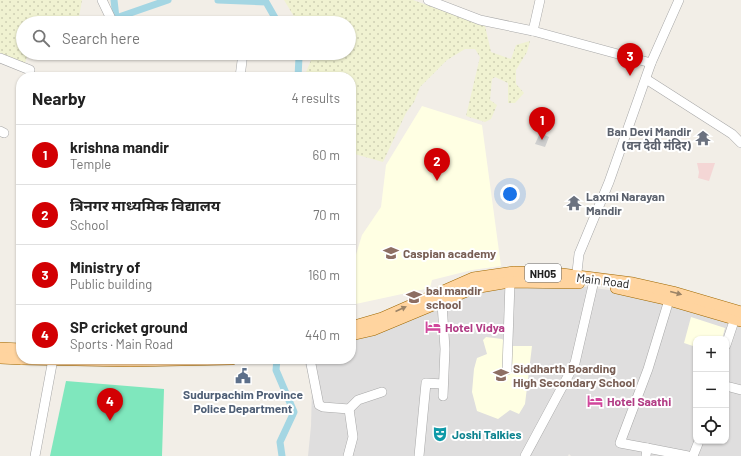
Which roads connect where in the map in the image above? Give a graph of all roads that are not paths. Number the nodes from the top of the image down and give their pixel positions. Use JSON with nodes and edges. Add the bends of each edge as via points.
{"nodes":[{"id":1,"x":102,"y":0,"type":"edge"},
{"id":2,"x":428,"y":0,"type":"edge"},
{"id":3,"x":540,"y":0,"type":"edge"},
{"id":4,"x":679,"y":0,"type":"edge"},
{"id":5,"x":110,"y":16,"type":"edge"},
{"id":6,"x":533,"y":31,"type":"junction"},
{"id":7,"x":0,"y":58,"type":"edge"},
{"id":8,"x":242,"y":60,"type":"edge"},
{"id":9,"x":651,"y":63,"type":"junction"},
{"id":10,"x":30,"y":70,"type":"dead end"},
{"id":11,"x":241,"y":72,"type":"edge"},
{"id":12,"x":646,"y":79,"type":"junction"},
{"id":13,"x":741,"y":143,"type":"edge"},
{"id":14,"x":576,"y":280,"type":"junction"},
{"id":15,"x":510,"y":282,"type":"junction"},
{"id":16,"x":592,"y":285,"type":"junction"},
{"id":17,"x":669,"y":300,"type":"junction"},
{"id":18,"x":442,"y":303,"type":"junction"},
{"id":19,"x":739,"y":317,"type":"edge"},
{"id":20,"x":356,"y":326,"type":"edge"},
{"id":21,"x":356,"y":334,"type":"edge"},
{"id":22,"x":729,"y":339,"type":"edge"},
{"id":23,"x":0,"y":348,"type":"edge"},
{"id":24,"x":16,"y":349,"type":"edge"},
{"id":25,"x":0,"y":358,"type":"edge"},
{"id":26,"x":16,"y":359,"type":"edge"},
{"id":27,"x":52,"y":364,"type":"edge"},
{"id":28,"x":311,"y":364,"type":"edge"},
{"id":29,"x":507,"y":370,"type":"dead end"},
{"id":30,"x":443,"y":384,"type":"junction"},
{"id":31,"x":729,"y":387,"type":"edge"},
{"id":32,"x":741,"y":390,"type":"edge"},
{"id":33,"x":382,"y":392,"type":"dead end"},
{"id":34,"x":443,"y":396,"type":"dead end"},
{"id":35,"x":349,"y":410,"type":"junction"},
{"id":36,"x":646,"y":452,"type":"edge"},
{"id":37,"x":35,"y":456,"type":"edge"},
{"id":38,"x":348,"y":456,"type":"edge"},
{"id":39,"x":419,"y":456,"type":"edge"},
{"id":40,"x":525,"y":456,"type":"edge"},
{"id":41,"x":688,"y":456,"type":"edge"}],
"edges":[{"from":1,"to":5,"type":"street"},
{"from":2,"to":6,"type":"street","via":[[480,20]]},
{"from":3,"to":6,"type":"street"},
{"from":4,"to":9,"type":"street"},
{"from":6,"to":9,"type":"street"},
{"from":7,"to":10,"type":"street"},
{"from":8,"to":11,"type":"street"},
{"from":9,"to":12,"type":"street"},
{"from":12,"to":13,"type":"street","via":[[732,134]]},
{"from":12,"to":14,"type":"street","via":[[609,182],[579,254]]},
{"from":14,"to":15,"type":"main road","name":"Main Road","number":"NH05"},
{"from":14,"to":16,"type":"main road","name":"Main Road","number":"NH05"},
{"from":14,"to":19,"type":"main road","name":"Main Road","number":"NH05","one_way":true,"via":[[633,283],[673,292]]},
{"from":20,"to":14,"type":"main road","name":"Main Road","number":"NH05","one_way":true,"via":[[382,318],[473,278],[514,272],[554,273]]},
{"from":15,"to":18,"type":"main road","name":"Main Road","number":"NH05","via":[[474,288]]},
{"from":15,"to":29,"type":"street"},
{"from":16,"to":17,"type":"main road","name":"Main Road","number":"NH05"},
{"from":16,"to":40,"type":"street","via":[[575,363]]},
{"from":17,"to":19,"type":"main road","name":"Main Road","number":"NH05"},
{"from":17,"to":36,"type":"street","via":[[648,369],[620,443]]},
{"from":18,"to":21,"type":"main road","name":"Main Road","number":"NH05","via":[[373,330]]},
{"from":18,"to":30,"type":"street"},
{"from":19,"to":22,"type":"street"},
{"from":23,"to":24,"type":"main road"},
{"from":25,"to":26,"type":"main road"},
{"from":27,"to":37,"type":"street"},
{"from":28,"to":35,"type":"street","via":[[319,405]]},
{"from":30,"to":34,"type":"street"},
{"from":30,"to":39,"type":"street","via":[[426,383]]},
{"from":31,"to":32,"type":"street"},
{"from":33,"to":35,"type":"street","via":[[358,400]]},
{"from":35,"to":38,"type":"street","via":[[353,437]]},
{"from":36,"to":41,"type":"street"}]}
